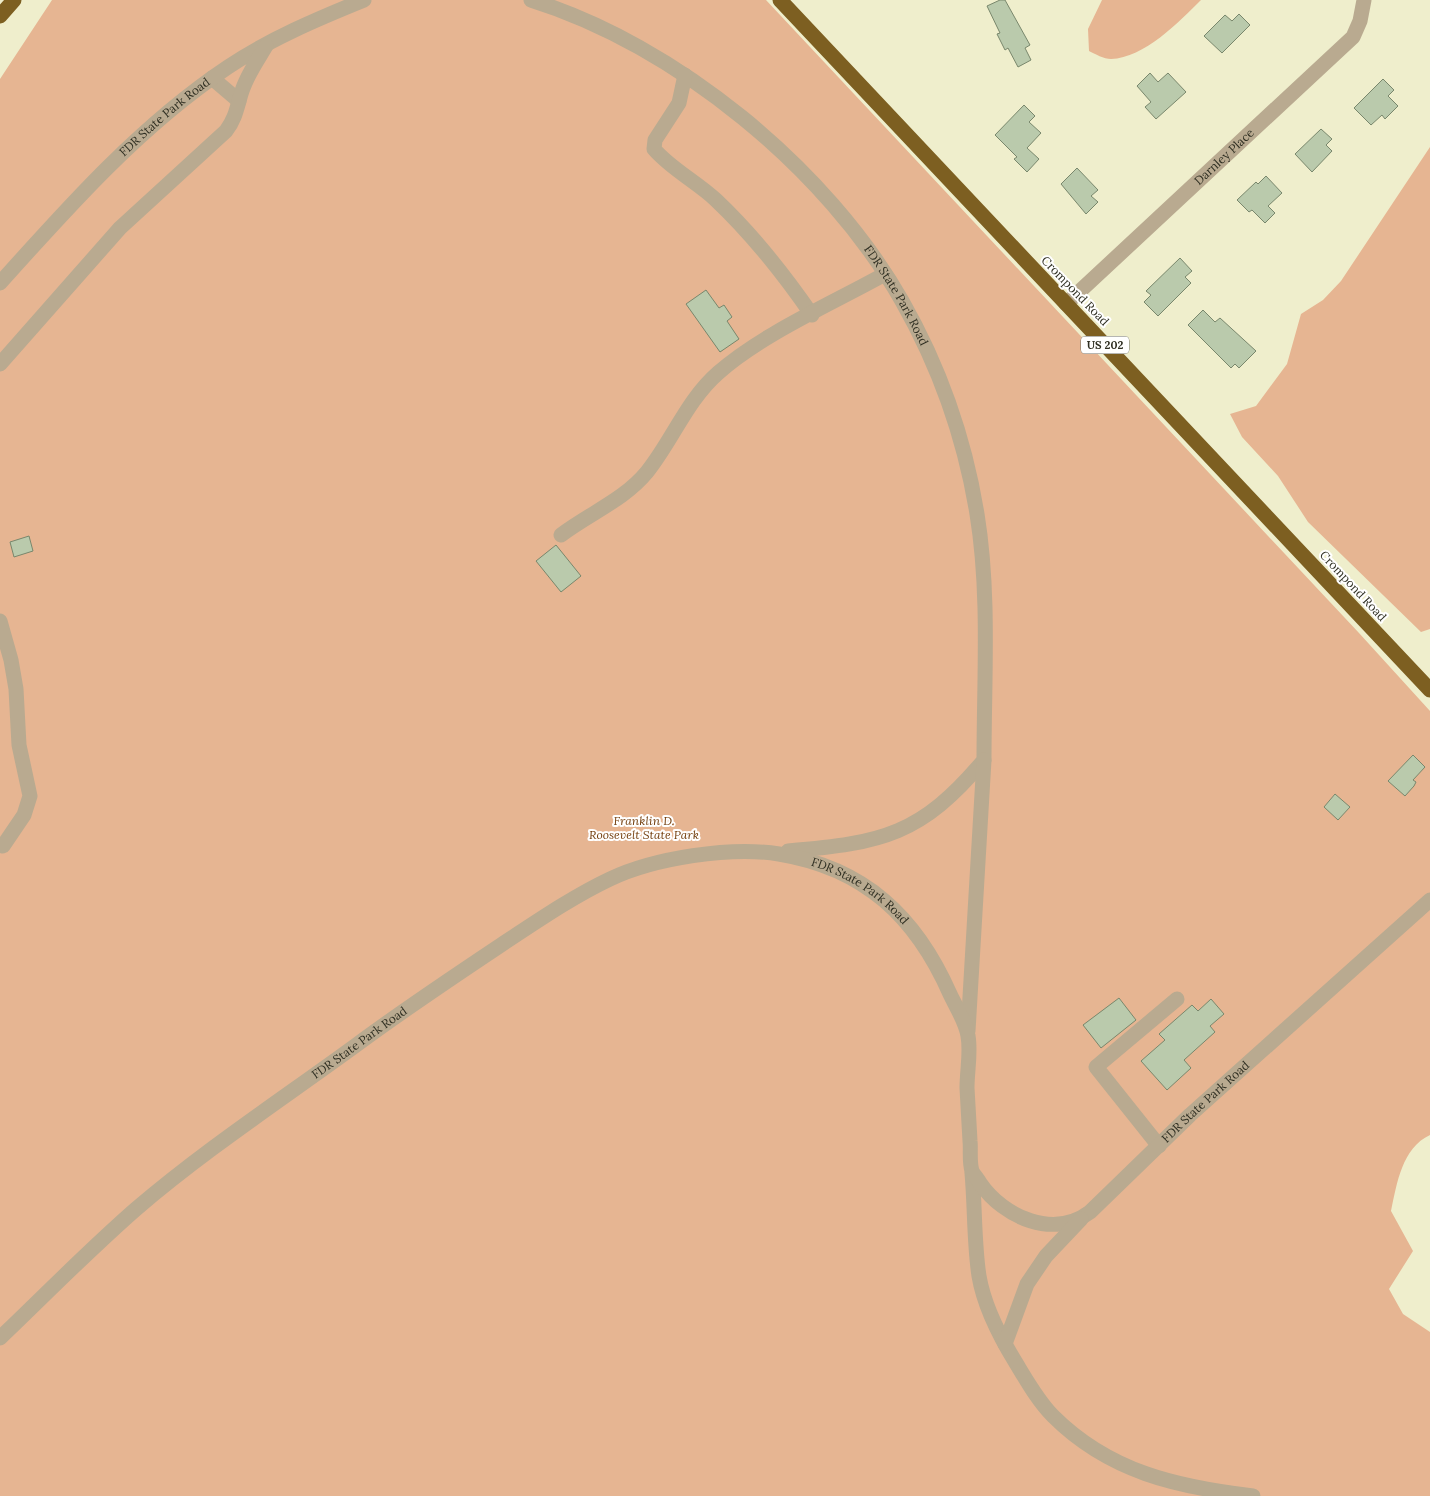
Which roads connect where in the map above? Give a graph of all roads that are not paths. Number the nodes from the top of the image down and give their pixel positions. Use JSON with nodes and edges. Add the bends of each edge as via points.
{"nodes":[{"id":1,"x":14,"y":0,"type":"edge"},
{"id":2,"x":364,"y":0,"type":"edge"},
{"id":3,"x":531,"y":0,"type":"edge"},
{"id":4,"x":780,"y":0,"type":"edge"},
{"id":5,"x":1364,"y":0,"type":"edge"},
{"id":6,"x":0,"y":16,"type":"edge"},
{"id":7,"x":268,"y":43,"type":"junction"},
{"id":8,"x":685,"y":75,"type":"junction"},
{"id":9,"x":212,"y":78,"type":"junction"},
{"id":10,"x":239,"y":101,"type":"junction"},
{"id":11,"x":885,"y":274,"type":"junction"},
{"id":12,"x":0,"y":283,"type":"edge"},
{"id":13,"x":1066,"y":304,"type":"junction"},
{"id":14,"x":812,"y":315,"type":"junction"},
{"id":15,"x":0,"y":364,"type":"edge"},
{"id":16,"x":561,"y":535,"type":"dead end"},
{"id":17,"x":0,"y":621,"type":"edge"},
{"id":18,"x":1430,"y":690,"type":"edge"},
{"id":19,"x":984,"y":760,"type":"junction"},
{"id":20,"x":3,"y":846,"type":"dead end"},
{"id":21,"x":773,"y":853,"type":"junction"},
{"id":22,"x":1430,"y":900,"type":"edge"},
{"id":23,"x":1177,"y":999,"type":"dead end"},
{"id":24,"x":968,"y":1035,"type":"junction"},
{"id":25,"x":1159,"y":1146,"type":"junction"},
{"id":26,"x":972,"y":1171,"type":"junction"},
{"id":27,"x":1081,"y":1219,"type":"junction"},
{"id":28,"x":0,"y":1338,"type":"edge"},
{"id":29,"x":1005,"y":1344,"type":"junction"},
{"id":30,"x":1254,"y":1496,"type":"edge"}],
"edges":[{"from":1,"to":6,"type":"highway"},
{"from":2,"to":7,"type":"street","name":"FDR State Park Road"},
{"from":3,"to":8,"type":"street","name":"FDR State Park Road","via":[[593,22]]},
{"from":4,"to":13,"type":"highway","name":"Crompond Road","number":"US 202"},
{"from":5,"to":13,"type":"street","name":"Darnley Place","via":[[1353,37]]},
{"from":7,"to":9,"type":"street","name":"FDR State Park Road"},
{"from":7,"to":10,"type":"street","via":[[251,70]]},
{"from":8,"to":11,"type":"street","name":"FDR State Park Road","via":[[737,115],[809,180],[847,223]]},
{"from":8,"to":14,"type":"street","via":[[679,103],[655,140],[654,149],[715,198],[748,231],[778,265]]},
{"from":9,"to":10,"type":"street"},
{"from":9,"to":12,"type":"street","name":"FDR State Park Road","via":[[155,124],[73,202]]},
{"from":10,"to":15,"type":"street","via":[[235,120],[226,131],[120,228]]},
{"from":11,"to":14,"type":"street"},
{"from":11,"to":19,"type":"street","name":"FDR State Park Road","via":[[906,309],[944,390],[967,466],[977,514],[984,609]]},
{"from":13,"to":18,"type":"highway","name":"Crompond Road","number":"US 202"},
{"from":14,"to":16,"type":"street","via":[[775,334],[716,374],[630,490]]},
{"from":17,"to":20,"type":"street","via":[[16,689],[20,745],[30,796],[24,815]]},
{"from":19,"to":21,"type":"street","name":"FDR State Park Road","via":[[937,808],[894,834],[868,842]]},
{"from":19,"to":24,"type":"street","name":"FDR State Park Road"},
{"from":21,"to":24,"type":"street","name":"FDR State Park Road","via":[[824,866],[855,880],[887,902],[912,927],[937,966]]},
{"from":21,"to":28,"type":"street","name":"FDR State Park Road","via":[[720,853],[639,868],[610,879],[543,917],[420,998],[183,1172],[85,1255]]},
{"from":22,"to":25,"type":"street","name":"FDR State Park Road"},
{"from":23,"to":25,"type":"street","via":[[1096,1067]]},
{"from":24,"to":26,"type":"street","name":"FDR State Park Road","via":[[967,1089]]},
{"from":25,"to":27,"type":"street","name":"FDR State Park Road"},
{"from":26,"to":27,"type":"street","via":[[990,1195],[1010,1213],[1036,1223]]},
{"from":26,"to":29,"type":"street","name":"FDR State Park Road","via":[[979,1276],[988,1307]]},
{"from":27,"to":29,"type":"street","name":"FDR State Park Road","via":[[1046,1256],[1027,1284]]},
{"from":29,"to":30,"type":"street","name":"FDR State Park Road","via":[[1052,1415],[1081,1441],[1111,1460],[1169,1481],[1210,1491]]}]}
